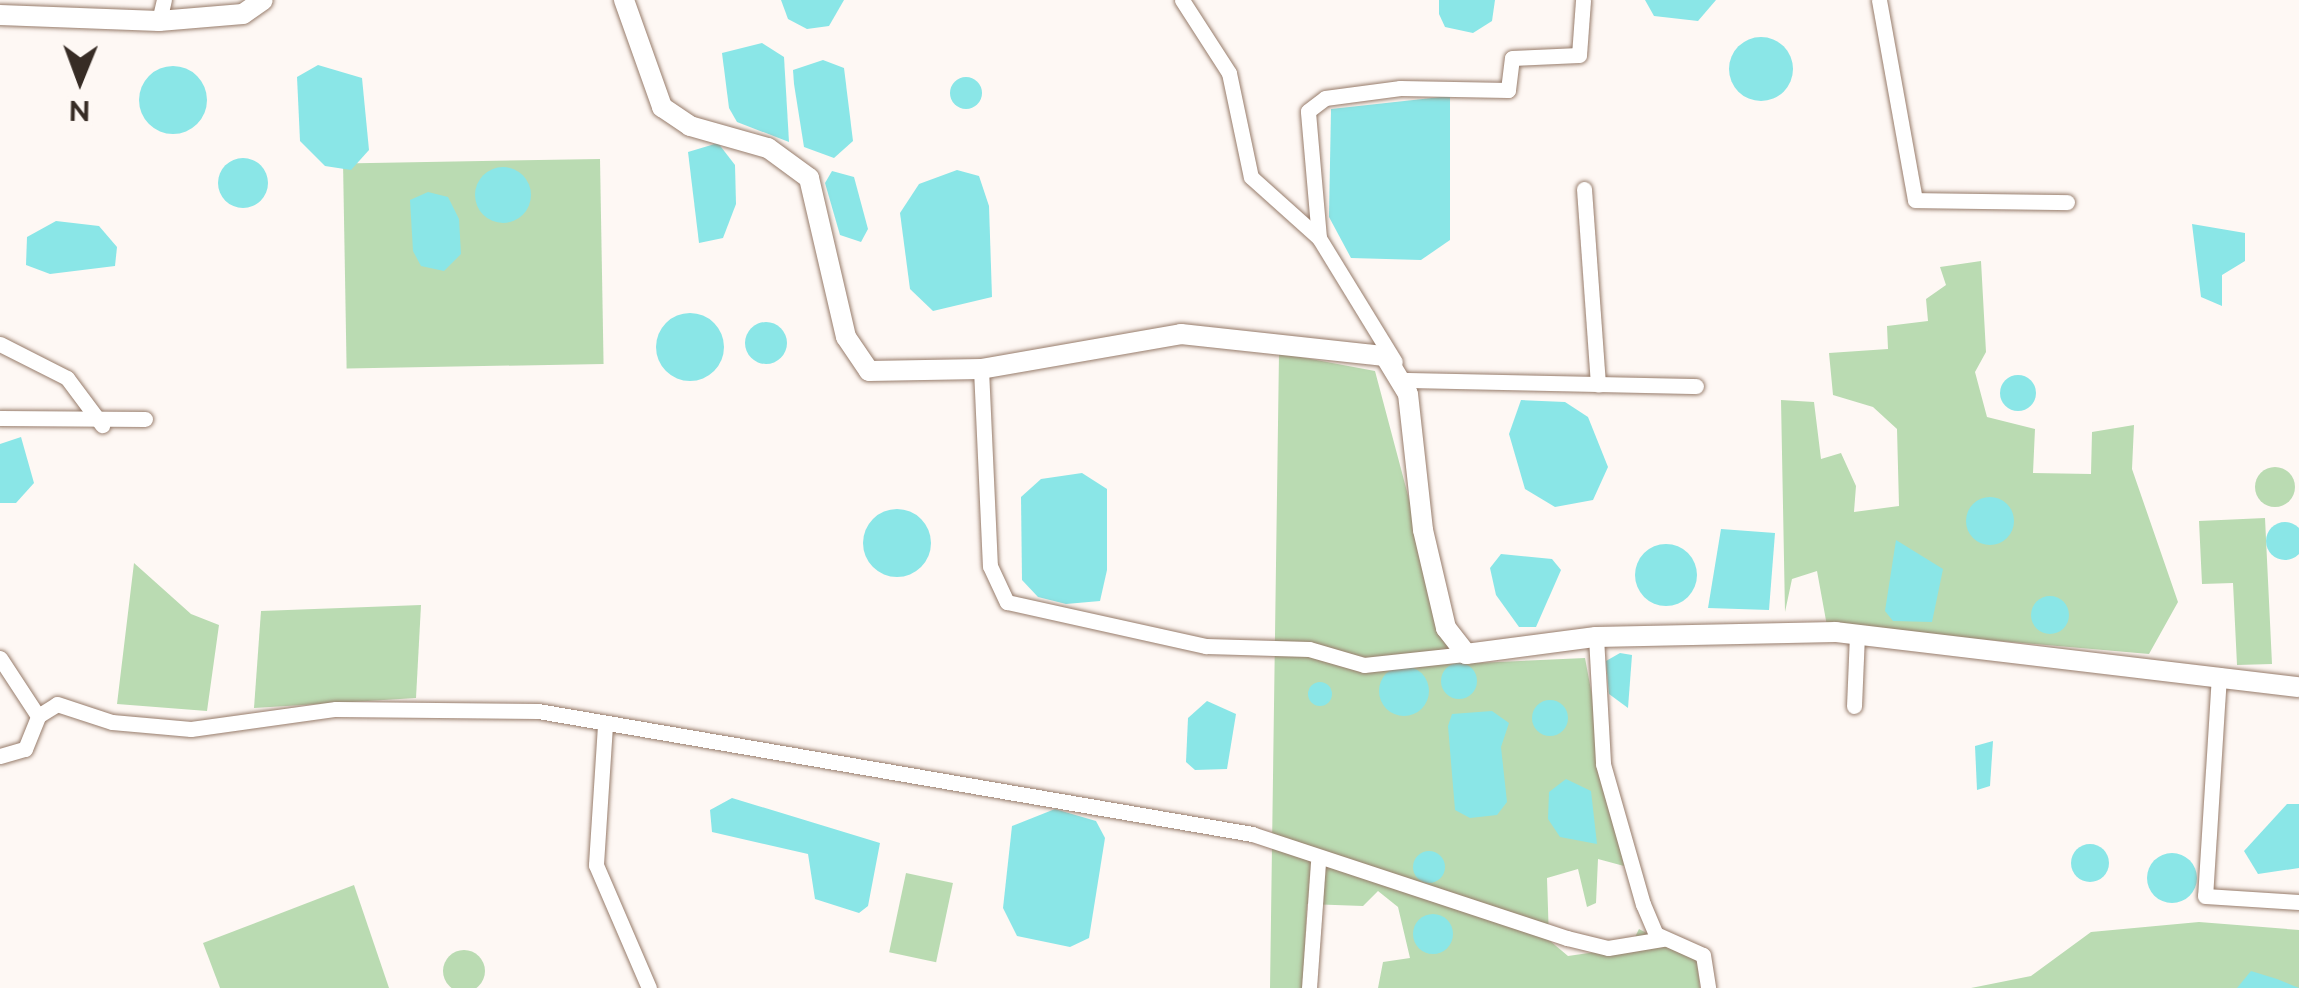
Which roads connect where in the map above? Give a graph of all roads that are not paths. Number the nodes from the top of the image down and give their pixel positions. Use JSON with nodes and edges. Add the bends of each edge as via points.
{"nodes":[{"id":1,"x":263,"y":0,"type":"edge"},
{"id":2,"x":624,"y":0,"type":"edge"},
{"id":3,"x":1182,"y":0,"type":"edge"},
{"id":4,"x":1583,"y":0,"type":"edge"},
{"id":5,"x":1879,"y":0,"type":"edge"},
{"id":6,"x":162,"y":10,"type":"edge"},
{"id":7,"x":0,"y":15,"type":"edge"},
{"id":8,"x":1584,"y":189,"type":"dead end"},
{"id":9,"x":2066,"y":202,"type":"dead end"},
{"id":10,"x":1318,"y":238,"type":"junction"},
{"id":11,"x":0,"y":344,"type":"edge"},
{"id":12,"x":982,"y":369,"type":"junction"},
{"id":13,"x":1401,"y":374,"type":"junction"},
{"id":14,"x":1598,"y":384,"type":"junction"},
{"id":15,"x":1696,"y":386,"type":"dead end"},
{"id":16,"x":0,"y":418,"type":"edge"},
{"id":17,"x":145,"y":419,"type":"dead end"},
{"id":18,"x":102,"y":425,"type":"junction"},
{"id":19,"x":1857,"y":634,"type":"junction"},
{"id":20,"x":1596,"y":637,"type":"junction"},
{"id":21,"x":1466,"y":654,"type":"junction"},
{"id":22,"x":0,"y":658,"type":"edge"},
{"id":23,"x":3,"y":674,"type":"edge"},
{"id":24,"x":2220,"y":675,"type":"junction"},
{"id":25,"x":2299,"y":687,"type":"edge"},
{"id":26,"x":1854,"y":706,"type":"dead end"},
{"id":27,"x":38,"y":716,"type":"junction"},
{"id":28,"x":605,"y":725,"type":"junction"},
{"id":29,"x":0,"y":756,"type":"edge"},
{"id":30,"x":1318,"y":862,"type":"junction"},
{"id":31,"x":2299,"y":902,"type":"edge"},
{"id":32,"x":1663,"y":938,"type":"junction"},
{"id":33,"x":649,"y":988,"type":"edge"},
{"id":34,"x":1310,"y":988,"type":"edge"},
{"id":35,"x":1708,"y":988,"type":"edge"}],
"edges":[{"from":1,"to":6,"type":"street","via":[[243,14]]},
{"from":2,"to":12,"type":"street","via":[[662,107],[690,126],[768,148],[809,178],[859,364],[886,374]]},
{"from":3,"to":10,"type":"street","via":[[1229,73],[1251,177]]},
{"from":4,"to":10,"type":"street","via":[[1579,55],[1512,58],[1508,90],[1400,88],[1326,98],[1308,110]]},
{"from":5,"to":9,"type":"street","via":[[1915,200]]},
{"from":6,"to":7,"type":"street"},
{"from":8,"to":14,"type":"street"},
{"from":10,"to":13,"type":"street"},
{"from":11,"to":18,"type":"street","via":[[67,378]]},
{"from":12,"to":13,"type":"street","via":[[1181,334],[1233,333],[1341,344]]},
{"from":12,"to":21,"type":"street","via":[[990,566],[1007,602],[1206,646],[1309,649],[1364,664]]},
{"from":13,"to":14,"type":"street"},
{"from":13,"to":21,"type":"street","via":[[1427,549],[1446,628]]},
{"from":14,"to":15,"type":"street"},
{"from":16,"to":18,"type":"street"},
{"from":17,"to":18,"type":"street"},
{"from":19,"to":20,"type":"street"},
{"from":19,"to":24,"type":"street"},
{"from":19,"to":26,"type":"street"},
{"from":20,"to":21,"type":"street"},
{"from":20,"to":32,"type":"street","via":[[1603,764],[1643,904]]},
{"from":22,"to":23,"type":"street"},
{"from":23,"to":27,"type":"street"},
{"from":24,"to":25,"type":"street"},
{"from":24,"to":31,"type":"street","via":[[2205,896]]},
{"from":27,"to":28,"type":"street","via":[[77,704],[112,722],[192,729],[388,706],[538,712]]},
{"from":27,"to":29,"type":"street","via":[[25,749]]},
{"from":28,"to":30,"type":"street","via":[[1252,834]]},
{"from":28,"to":33,"type":"street","via":[[596,865]]},
{"from":30,"to":32,"type":"street","via":[[1442,891],[1608,948]]},
{"from":30,"to":34,"type":"street"},
{"from":32,"to":35,"type":"street","via":[[1703,955]]}]}
